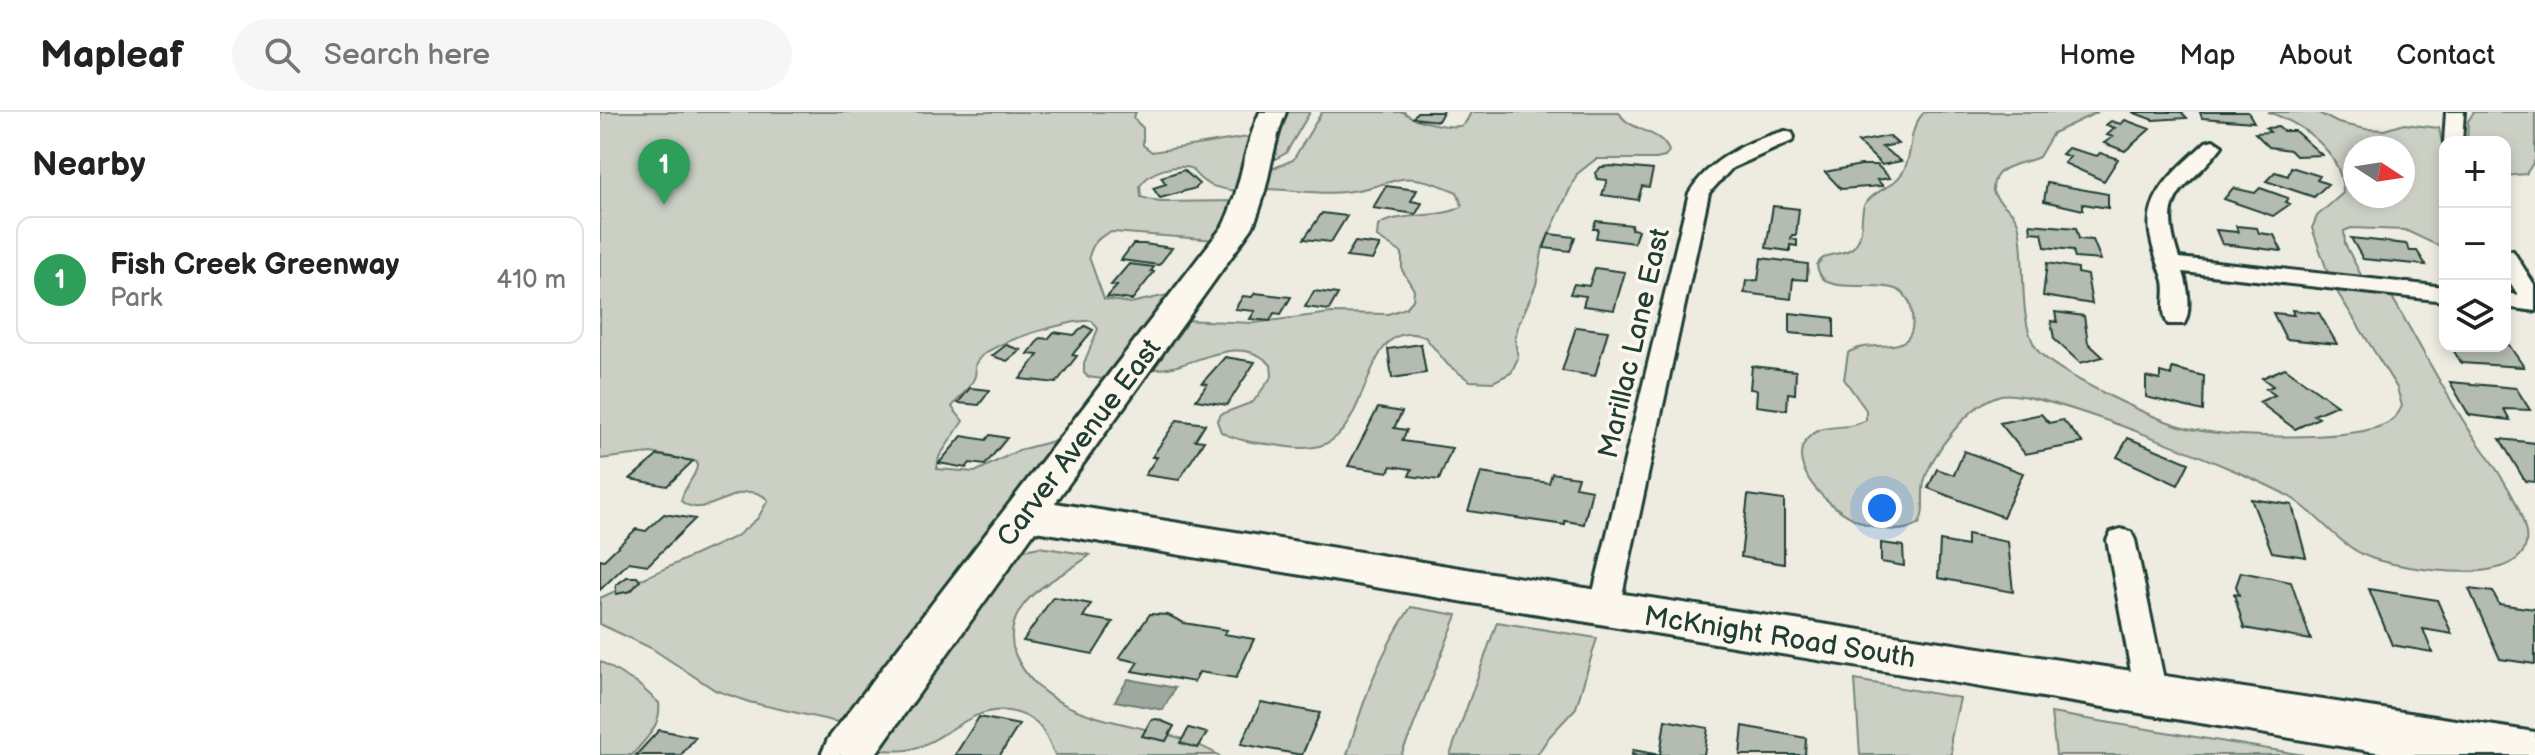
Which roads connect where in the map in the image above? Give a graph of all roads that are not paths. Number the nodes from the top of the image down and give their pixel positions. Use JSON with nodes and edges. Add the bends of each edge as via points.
{"nodes":[{"id":1,"x":1273,"y":112,"type":"edge"},
{"id":2,"x":1785,"y":137,"type":"dead end"},
{"id":3,"x":2213,"y":146,"type":"dead end"},
{"id":4,"x":2170,"y":264,"type":"junction"},
{"id":5,"x":2511,"y":266,"type":"edge"},
{"id":6,"x":2439,"y":293,"type":"edge"},
{"id":7,"x":2511,"y":301,"type":"edge"},
{"id":8,"x":2535,"y":304,"type":"edge"},
{"id":9,"x":2176,"y":319,"type":"dead end"},
{"id":10,"x":1025,"y":514,"type":"junction"},
{"id":11,"x":2121,"y":540,"type":"dead end"},
{"id":12,"x":1604,"y":609,"type":"junction"},
{"id":13,"x":2151,"y":694,"type":"junction"},
{"id":14,"x":846,"y":755,"type":"edge"},
{"id":15,"x":2535,"y":755,"type":"edge"}],
"edges":[{"from":1,"to":10,"type":"street","name":"Carver Avenue East","via":[[1252,194],[1237,228]]},
{"from":2,"to":12,"type":"street","name":"Marillac Lane East","via":[[1728,163],[1699,193]]},
{"from":3,"to":4,"type":"street","via":[[2174,182],[2163,201],[2159,228]]},
{"from":4,"to":6,"type":"street"},
{"from":4,"to":9,"type":"street","via":[[2177,290]]},
{"from":5,"to":8,"type":"street"},
{"from":7,"to":8,"type":"street"},
{"from":10,"to":12,"type":"street","name":"McKnight Road South"},
{"from":10,"to":14,"type":"street","name":"Carver Avenue East"},
{"from":11,"to":13,"type":"street"},
{"from":12,"to":13,"type":"street","name":"McKnight Road South"},
{"from":13,"to":15,"type":"street","name":"McKnight Road South"}]}
